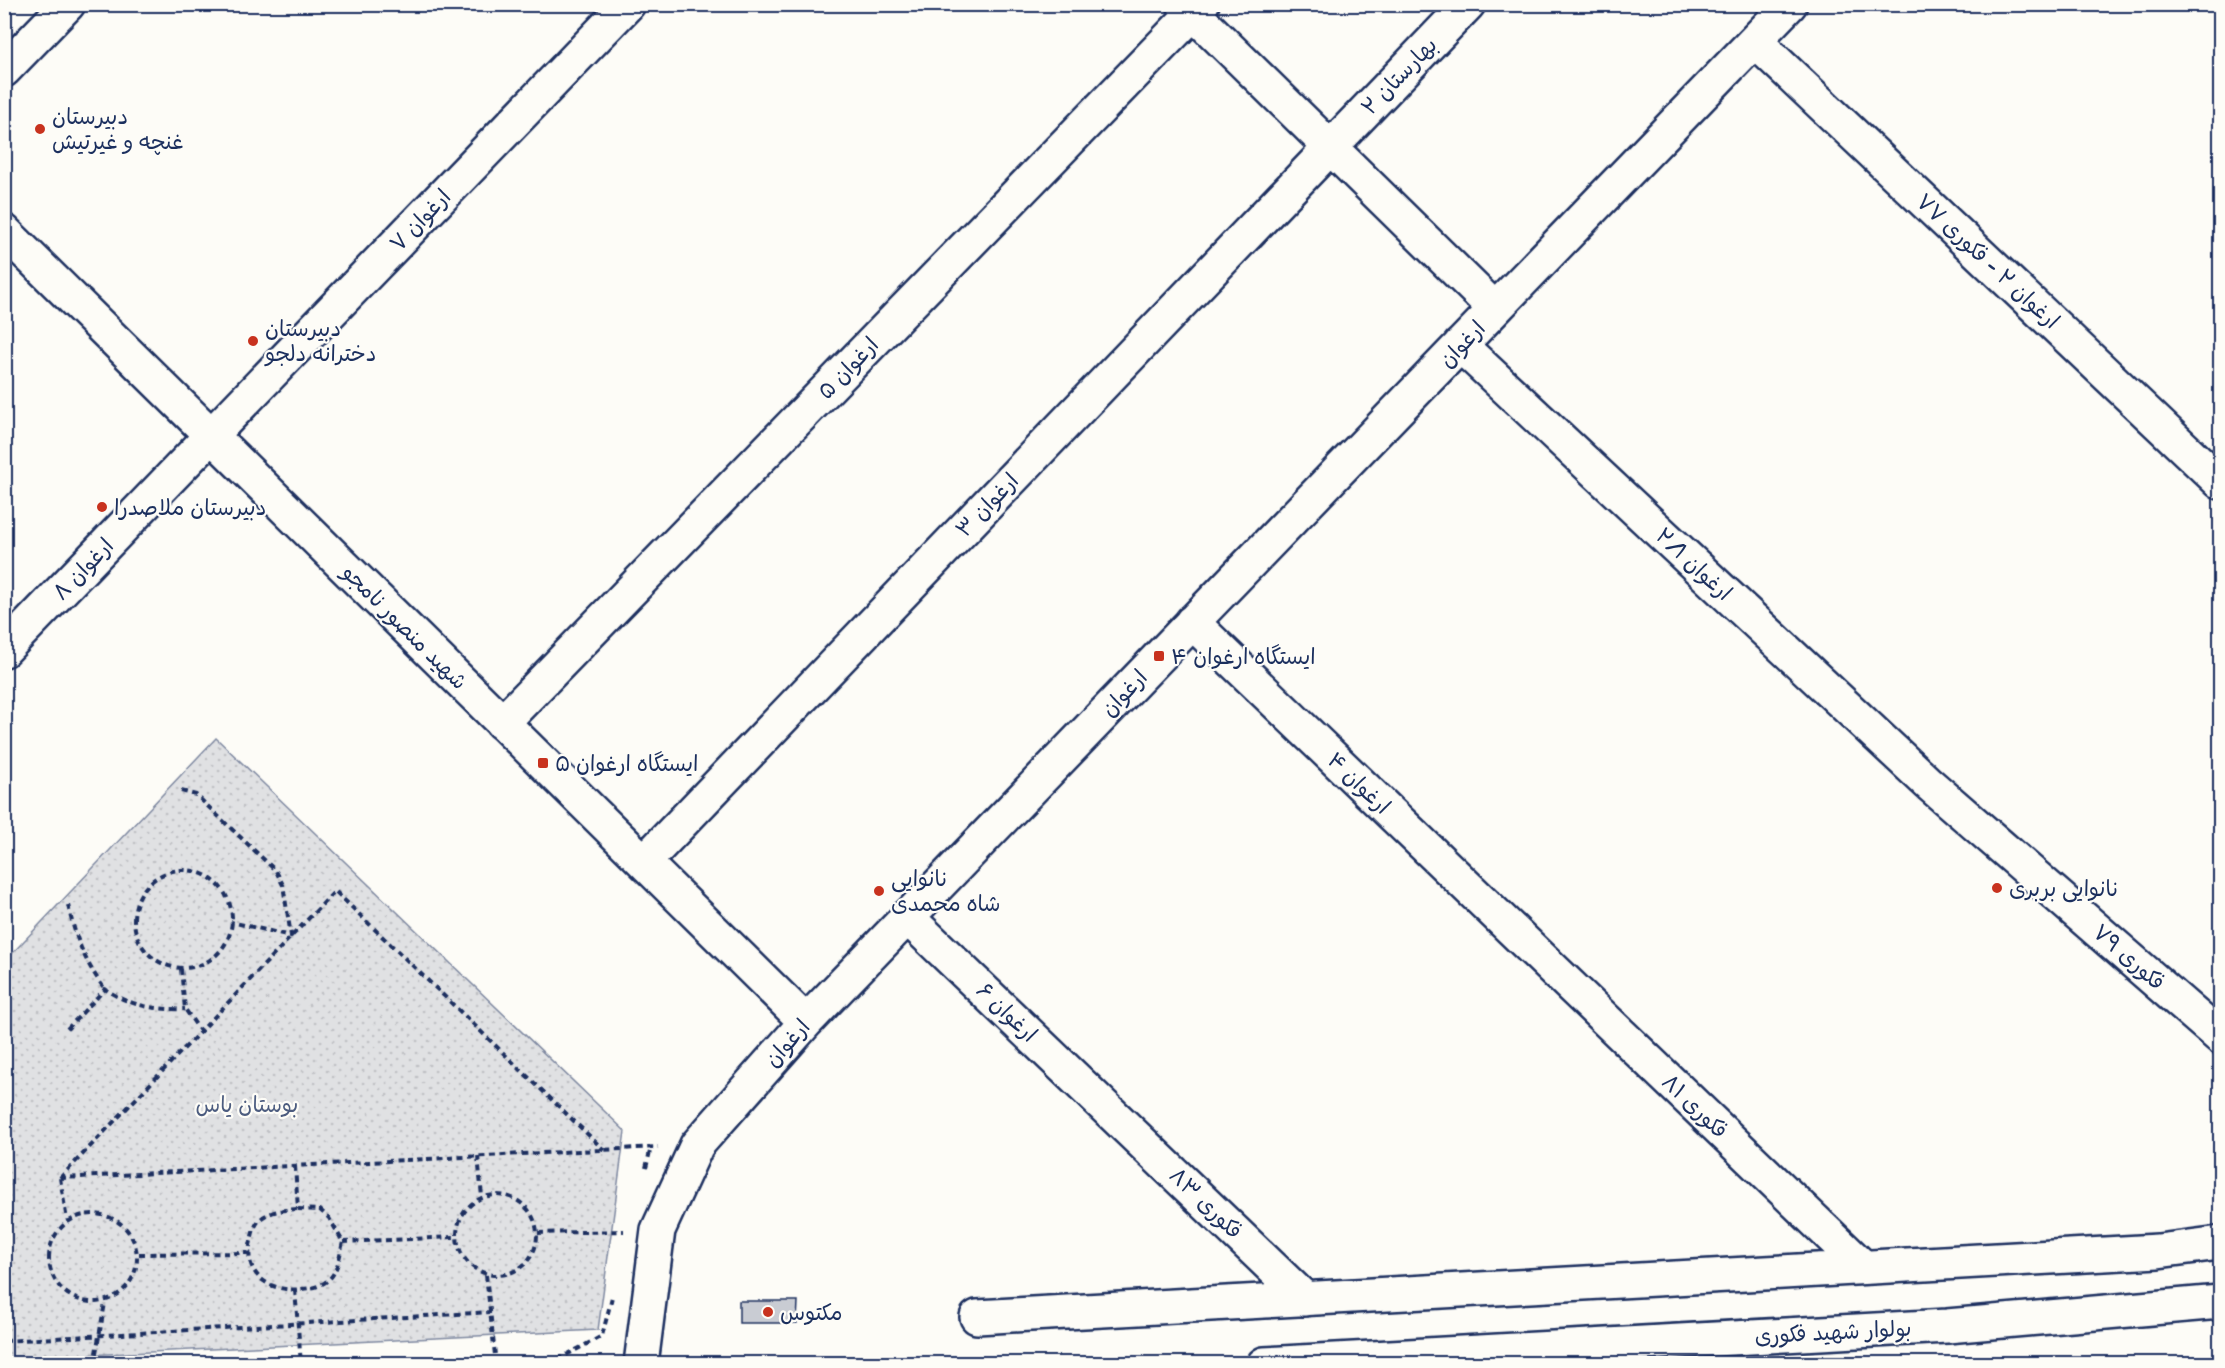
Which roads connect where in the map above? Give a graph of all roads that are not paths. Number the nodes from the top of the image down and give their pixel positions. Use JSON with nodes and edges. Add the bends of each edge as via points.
{"nodes":[{"id":1,"x":68,"y":4,"type":"edge"},
{"id":2,"x":628,"y":4,"type":"edge"},
{"id":3,"x":1468,"y":4,"type":"edge"},
{"id":4,"x":1790,"y":4,"type":"edge"},
{"id":5,"x":1193,"y":8,"type":"edge"},
{"id":6,"x":1755,"y":41,"type":"junction"},
{"id":7,"x":4,"y":70,"type":"edge"},
{"id":8,"x":1330,"y":148,"type":"junction"},
{"id":9,"x":4,"y":231,"type":"edge"},
{"id":10,"x":1495,"y":309,"type":"junction"},
{"id":11,"x":1460,"y":345,"type":"junction"},
{"id":12,"x":212,"y":436,"type":"junction"},
{"id":13,"x":2220,"y":482,"type":"edge"},
{"id":14,"x":1192,"y":622,"type":"junction"},
{"id":15,"x":4,"y":650,"type":"edge"},
{"id":16,"x":502,"y":723,"type":"junction"},
{"id":17,"x":1928,"y":783,"type":"joint"},
{"id":18,"x":644,"y":862,"type":"junction"},
{"id":19,"x":908,"y":917,"type":"junction"},
{"id":20,"x":1527,"y":944,"type":"joint"},
{"id":21,"x":806,"y":1022,"type":"junction"},
{"id":22,"x":2220,"y":1037,"type":"edge"},
{"id":23,"x":1107,"y":1108,"type":"joint"},
{"id":24,"x":2220,"y":1243,"type":"edge"},
{"id":25,"x":1863,"y":1268,"type":"junction"},
{"id":26,"x":1305,"y":1299,"type":"junction"},
{"id":27,"x":2220,"y":1302,"type":"edge"},
{"id":28,"x":977,"y":1317,"type":"dead end"},
{"id":29,"x":641,"y":1364,"type":"edge"},
{"id":30,"x":1264,"y":1364,"type":"edge"}],
"edges":[{"from":1,"to":7,"type":"street"},
{"from":2,"to":12,"type":"street","name":"ارغوان ۷"},
{"from":3,"to":8,"type":"street","name":"بهارستان ۲"},
{"from":4,"to":6,"type":"street","name":"ارغوان"},
{"from":5,"to":8,"type":"street"},
{"from":5,"to":16,"type":"street","name":"ارغوان ۵"},
{"from":6,"to":10,"type":"street","name":"ارغوان"},
{"from":6,"to":13,"type":"street","name":"ارغوان ۲ - فکوری ۷۷"},
{"from":8,"to":10,"type":"street"},
{"from":8,"to":18,"type":"street","name":"ارغوان ۳"},
{"from":9,"to":12,"type":"street","name":"شهید منصور نامجو"},
{"from":10,"to":11,"type":"street","name":"ارغوان"},
{"from":11,"to":14,"type":"street","name":"ارغوان"},
{"from":11,"to":17,"type":"street","name":"ارغوان ۲/۱"},
{"from":12,"to":15,"type":"street","name":"ارغوان ۸"},
{"from":12,"to":16,"type":"street","name":"شهید منصور نامجو"},
{"from":14,"to":19,"type":"street","name":"ارغوان"},
{"from":14,"to":20,"type":"street","name":"ارغوان ۴"},
{"from":16,"to":18,"type":"street","name":"شهید منصور نامجو"},
{"from":17,"to":22,"type":"street","name":"فکوری ۷۹"},
{"from":18,"to":21,"type":"street","name":"شهید منصور نامجو"},
{"from":19,"to":21,"type":"street","name":"ارغوان"},
{"from":19,"to":23,"type":"street","name":"ارغوان ۶"},
{"from":20,"to":25,"type":"street","name":"فکوری ۸۱"},
{"from":21,"to":29,"type":"street","name":"ارغوان","via":[[697,1145],[658,1230]]},
{"from":23,"to":26,"type":"street","name":"فکوری ۸۳"},
{"from":24,"to":25,"type":"street","via":[[2158,1251]]},
{"from":25,"to":26,"type":"street"},
{"from":26,"to":28,"type":"street"},
{"from":27,"to":30,"type":"street","name":"بولوار شهید فکوری","via":[[1947,1326]]}]}
